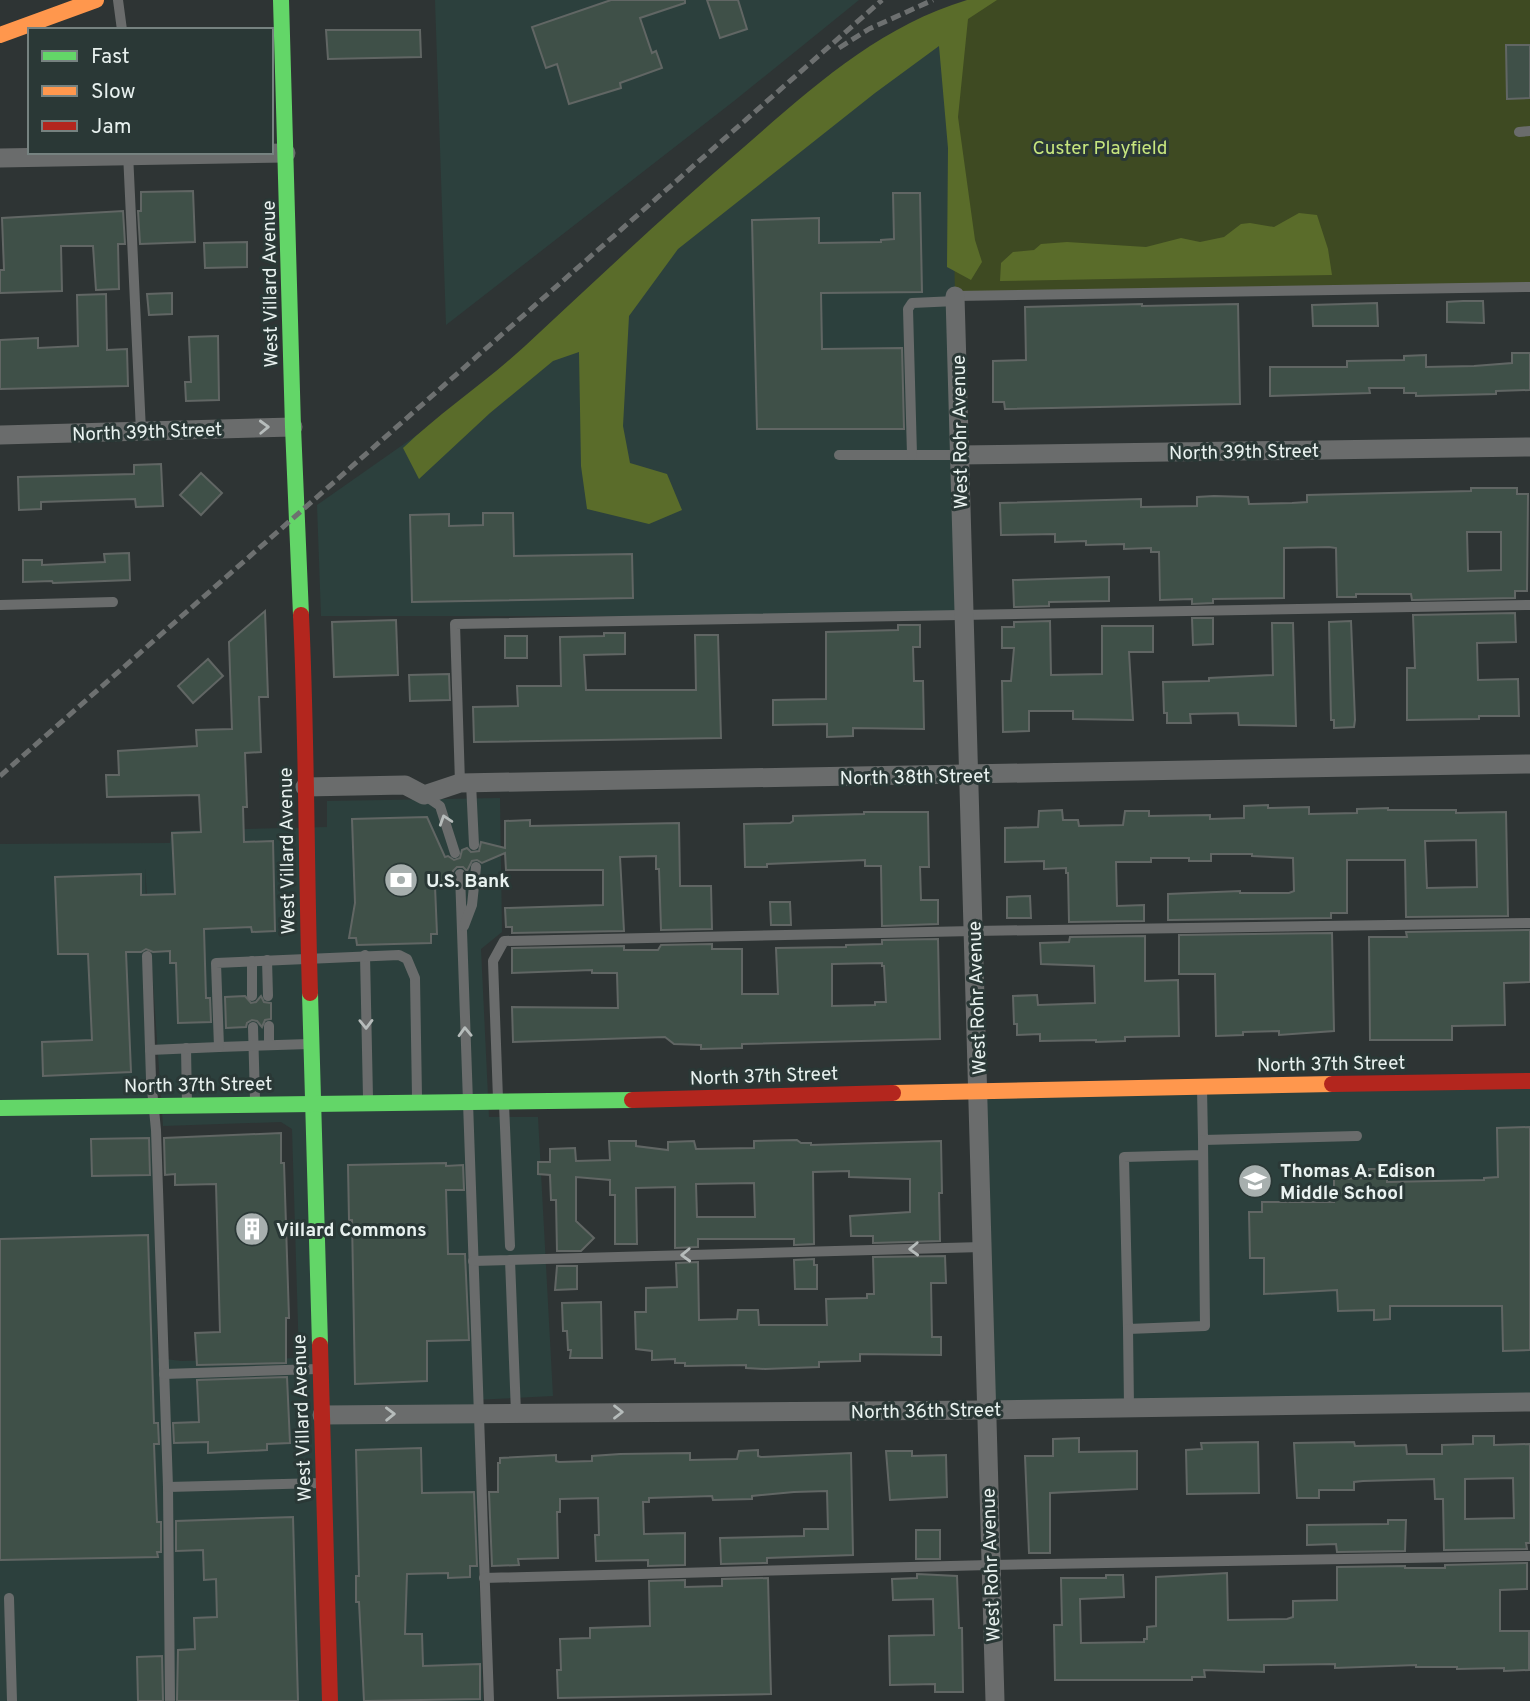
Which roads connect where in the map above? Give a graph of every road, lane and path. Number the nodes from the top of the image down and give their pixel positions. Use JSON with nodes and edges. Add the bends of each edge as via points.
{"nodes":[{"id":1,"x":96,"y":0,"type":"edge"},
{"id":2,"x":118,"y":0,"type":"edge"},
{"id":3,"x":281,"y":0,"type":"edge"},
{"id":4,"x":122,"y":28,"type":"edge"},
{"id":5,"x":0,"y":35,"type":"edge"},
{"id":6,"x":273,"y":153,"type":"edge"},
{"id":7,"x":286,"y":153,"type":"junction"},
{"id":8,"x":128,"y":154,"type":"edge"},
{"id":9,"x":0,"y":158,"type":"edge"},
{"id":10,"x":1530,"y":287,"type":"edge"},
{"id":11,"x":955,"y":299,"type":"junction"},
{"id":12,"x":293,"y":426,"type":"junction"},
{"id":13,"x":141,"y":431,"type":"junction"},
{"id":14,"x":0,"y":435,"type":"edge"},
{"id":15,"x":1530,"y":447,"type":"edge"},
{"id":16,"x":839,"y":455,"type":"dead end"},
{"id":17,"x":912,"y":455,"type":"junction"},
{"id":18,"x":959,"y":455,"type":"junction"},
{"id":19,"x":113,"y":602,"type":"dead end"},
{"id":20,"x":0,"y":605,"type":"edge"},
{"id":21,"x":1530,"y":605,"type":"edge"},
{"id":22,"x":964,"y":616,"type":"junction"},
{"id":23,"x":1530,"y":764,"type":"edge"},
{"id":24,"x":969,"y":775,"type":"junction"},
{"id":25,"x":466,"y":783,"type":"junction"},
{"id":26,"x":304,"y":787,"type":"junction"},
{"id":27,"x":424,"y":795,"type":"junction"},
{"id":28,"x":474,"y":845,"type":"dead end"},
{"id":29,"x":455,"y":853,"type":"dead end"},
{"id":30,"x":475,"y":867,"type":"dead end"},
{"id":31,"x":460,"y":874,"type":"dead end"},
{"id":32,"x":1530,"y":923,"type":"edge"},
{"id":33,"x":974,"y":931,"type":"junction"},
{"id":34,"x":462,"y":933,"type":"junction"},
{"id":35,"x":365,"y":955,"type":"junction"},
{"id":36,"x":147,"y":956,"type":"dead end"},
{"id":37,"x":309,"y":957,"type":"junction"},
{"id":38,"x":267,"y":960,"type":"junction"},
{"id":39,"x":252,"y":961,"type":"junction"},
{"id":40,"x":253,"y":996,"type":"dead end"},
{"id":41,"x":268,"y":996,"type":"dead end"},
{"id":42,"x":253,"y":1027,"type":"dead end"},
{"id":43,"x":269,"y":1027,"type":"dead end"},
{"id":44,"x":311,"y":1044,"type":"junction"},
{"id":45,"x":253,"y":1045,"type":"junction"},
{"id":46,"x":269,"y":1045,"type":"junction"},
{"id":47,"x":219,"y":1047,"type":"junction"},
{"id":48,"x":186,"y":1048,"type":"junction"},
{"id":49,"x":150,"y":1050,"type":"junction"},
{"id":50,"x":1530,"y":1081,"type":"edge"},
{"id":51,"x":1202,"y":1087,"type":"junction"},
{"id":52,"x":979,"y":1091,"type":"junction"},
{"id":53,"x":501,"y":1100,"type":"junction"},
{"id":54,"x":417,"y":1101,"type":"junction"},
{"id":55,"x":467,"y":1101,"type":"junction"},
{"id":56,"x":368,"y":1102,"type":"junction"},
{"id":57,"x":255,"y":1104,"type":"junction"},
{"id":58,"x":312,"y":1104,"type":"junction"},
{"id":59,"x":187,"y":1105,"type":"junction"},
{"id":60,"x":154,"y":1106,"type":"junction"},
{"id":61,"x":0,"y":1108,"type":"edge"},
{"id":62,"x":1357,"y":1136,"type":"dead end"},
{"id":63,"x":1203,"y":1140,"type":"junction"},
{"id":64,"x":1202,"y":1155,"type":"junction"},
{"id":65,"x":510,"y":1247,"type":"dead end"},
{"id":66,"x":982,"y":1247,"type":"junction"},
{"id":67,"x":510,"y":1260,"type":"junction"},
{"id":68,"x":473,"y":1261,"type":"junction"},
{"id":69,"x":1128,"y":1329,"type":"junction"},
{"id":70,"x":321,"y":1368,"type":"junction"},
{"id":71,"x":164,"y":1374,"type":"junction"},
{"id":72,"x":1530,"y":1402,"type":"edge"},
{"id":73,"x":1129,"y":1408,"type":"junction"},
{"id":74,"x":986,"y":1410,"type":"junction"},
{"id":75,"x":480,"y":1413,"type":"junction"},
{"id":76,"x":516,"y":1413,"type":"junction"},
{"id":77,"x":322,"y":1415,"type":"junction"},
{"id":78,"x":324,"y":1482,"type":"junction"},
{"id":79,"x":168,"y":1487,"type":"junction"},
{"id":80,"x":1530,"y":1556,"type":"edge"},
{"id":81,"x":990,"y":1565,"type":"junction"},
{"id":82,"x":485,"y":1578,"type":"junction"},
{"id":83,"x":9,"y":1598,"type":"dead end"},
{"id":84,"x":12,"y":1701,"type":"edge"},
{"id":85,"x":170,"y":1701,"type":"edge"},
{"id":86,"x":330,"y":1701,"type":"edge"},
{"id":87,"x":489,"y":1701,"type":"edge"},
{"id":88,"x":995,"y":1701,"type":"edge"}],
"edges":[{"from":1,"to":5,"type":"street"},
{"from":2,"to":4,"type":"lane"},
{"from":3,"to":7,"type":"street","name":"West Villard Avenue"},
{"from":6,"to":7,"type":"street"},
{"from":7,"to":12,"type":"street","name":"West Villard Avenue"},
{"from":8,"to":9,"type":"street"},
{"from":8,"to":13,"type":"lane"},
{"from":10,"to":11,"type":"lane"},
{"from":11,"to":17,"type":"lane","via":[[912,303],[908,309]]},
{"from":11,"to":18,"type":"street","name":"West Rohr Avenue"},
{"from":13,"to":12,"type":"street","name":"North 39th Street","one_way":true},
{"from":12,"to":26,"type":"street","name":"West Villard Avenue","via":[[305,699]]},
{"from":13,"to":14,"type":"street","name":"North 39th Street"},
{"from":15,"to":18,"type":"street","name":"North 39th Street"},
{"from":16,"to":17,"type":"lane"},
{"from":17,"to":18,"type":"lane"},
{"from":18,"to":22,"type":"street","name":"West Rohr Avenue"},
{"from":19,"to":20,"type":"lane"},
{"from":21,"to":22,"type":"lane"},
{"from":22,"to":24,"type":"street","name":"West Rohr Avenue"},
{"from":22,"to":25,"type":"lane","via":[[455,624]]},
{"from":23,"to":24,"type":"street","name":"North 38th Street"},
{"from":24,"to":25,"type":"street","name":"North 38th Street"},
{"from":24,"to":33,"type":"street","name":"West Rohr Avenue"},
{"from":25,"to":27,"type":"street","name":"North 38th Street"},
{"from":25,"to":28,"type":"lane"},
{"from":26,"to":27,"type":"street","via":[[405,785]]},
{"from":26,"to":37,"type":"street","name":"West Villard Avenue"},
{"from":29,"to":27,"type":"lane","one_way":true,"via":[[440,806]]},
{"from":30,"to":34,"type":"lane","via":[[472,905]]},
{"from":31,"to":34,"type":"lane"},
{"from":32,"to":33,"type":"lane"},
{"from":33,"to":52,"type":"street","name":"West Rohr Avenue"},
{"from":33,"to":53,"type":"lane","via":[[504,941],[493,961]]},
{"from":55,"to":34,"type":"lane","one_way":true},
{"from":35,"to":37,"type":"lane"},
{"from":35,"to":54,"type":"lane","via":[[399,955],[412,966]]},
{"from":35,"to":56,"type":"lane","one_way":true},
{"from":36,"to":49,"type":"lane"},
{"from":37,"to":38,"type":"lane"},
{"from":37,"to":44,"type":"street","name":"West Villard Avenue"},
{"from":38,"to":39,"type":"lane"},
{"from":38,"to":41,"type":"lane"},
{"from":39,"to":40,"type":"lane"},
{"from":39,"to":47,"type":"lane","via":[[216,963]]},
{"from":42,"to":45,"type":"lane"},
{"from":43,"to":46,"type":"lane"},
{"from":44,"to":46,"type":"lane"},
{"from":44,"to":58,"type":"street","name":"West Villard Avenue"},
{"from":45,"to":46,"type":"lane"},
{"from":45,"to":47,"type":"lane"},
{"from":45,"to":57,"type":"lane"},
{"from":47,"to":48,"type":"lane"},
{"from":48,"to":49,"type":"lane"},
{"from":48,"to":59,"type":"lane"},
{"from":49,"to":60,"type":"lane"},
{"from":50,"to":51,"type":"street","name":"North 37th Street"},
{"from":51,"to":52,"type":"street","name":"North 37th Street"},
{"from":51,"to":63,"type":"lane"},
{"from":52,"to":53,"type":"street","name":"North 37th Street"},
{"from":52,"to":66,"type":"street","name":"West Rohr Avenue"},
{"from":53,"to":55,"type":"street","name":"North 37th Street"},
{"from":53,"to":65,"type":"lane"},
{"from":54,"to":55,"type":"street","name":"North 37th Street"},
{"from":54,"to":56,"type":"street","name":"North 37th Street"},
{"from":55,"to":68,"type":"lane"},
{"from":56,"to":58,"type":"street","name":"North 37th Street"},
{"from":57,"to":58,"type":"street","name":"North 37th Street"},
{"from":57,"to":59,"type":"street","name":"North 37th Street"},
{"from":58,"to":70,"type":"street","name":"West Villard Avenue"},
{"from":59,"to":60,"type":"street","name":"North 37th Street"},
{"from":60,"to":61,"type":"street","name":"North 37th Street"},
{"from":60,"to":71,"type":"lane"},
{"from":62,"to":63,"type":"lane"},
{"from":63,"to":64,"type":"lane"},
{"from":64,"to":69,"type":"lane","via":[[1205,1326]]},
{"from":64,"to":69,"type":"lane","via":[[1124,1157]]},
{"from":66,"to":67,"type":"lane","one_way":true},
{"from":66,"to":74,"type":"street","name":"West Rohr Avenue"},
{"from":67,"to":68,"type":"lane"},
{"from":67,"to":76,"type":"lane"},
{"from":68,"to":75,"type":"lane"},
{"from":69,"to":73,"type":"lane"},
{"from":70,"to":71,"type":"lane"},
{"from":70,"to":77,"type":"street","name":"West Villard Avenue"},
{"from":71,"to":79,"type":"lane"},
{"from":72,"to":73,"type":"street","name":"North 36th Street"},
{"from":73,"to":74,"type":"street","name":"North 36th Street"},
{"from":76,"to":74,"type":"street","name":"North 36th Street","one_way":true},
{"from":74,"to":81,"type":"street","name":"West Rohr Avenue"},
{"from":75,"to":76,"type":"street","name":"North 36th Street"},
{"from":77,"to":75,"type":"street","name":"North 36th Street","one_way":true},
{"from":75,"to":82,"type":"lane"},
{"from":77,"to":78,"type":"street","name":"West Villard Avenue"},
{"from":78,"to":79,"type":"lane"},
{"from":78,"to":86,"type":"street","name":"West Villard Avenue"},
{"from":79,"to":85,"type":"lane"},
{"from":80,"to":81,"type":"lane"},
{"from":81,"to":82,"type":"lane"},
{"from":81,"to":88,"type":"street","name":"West Rohr Avenue"},
{"from":82,"to":87,"type":"lane"},
{"from":83,"to":84,"type":"lane"}]}
